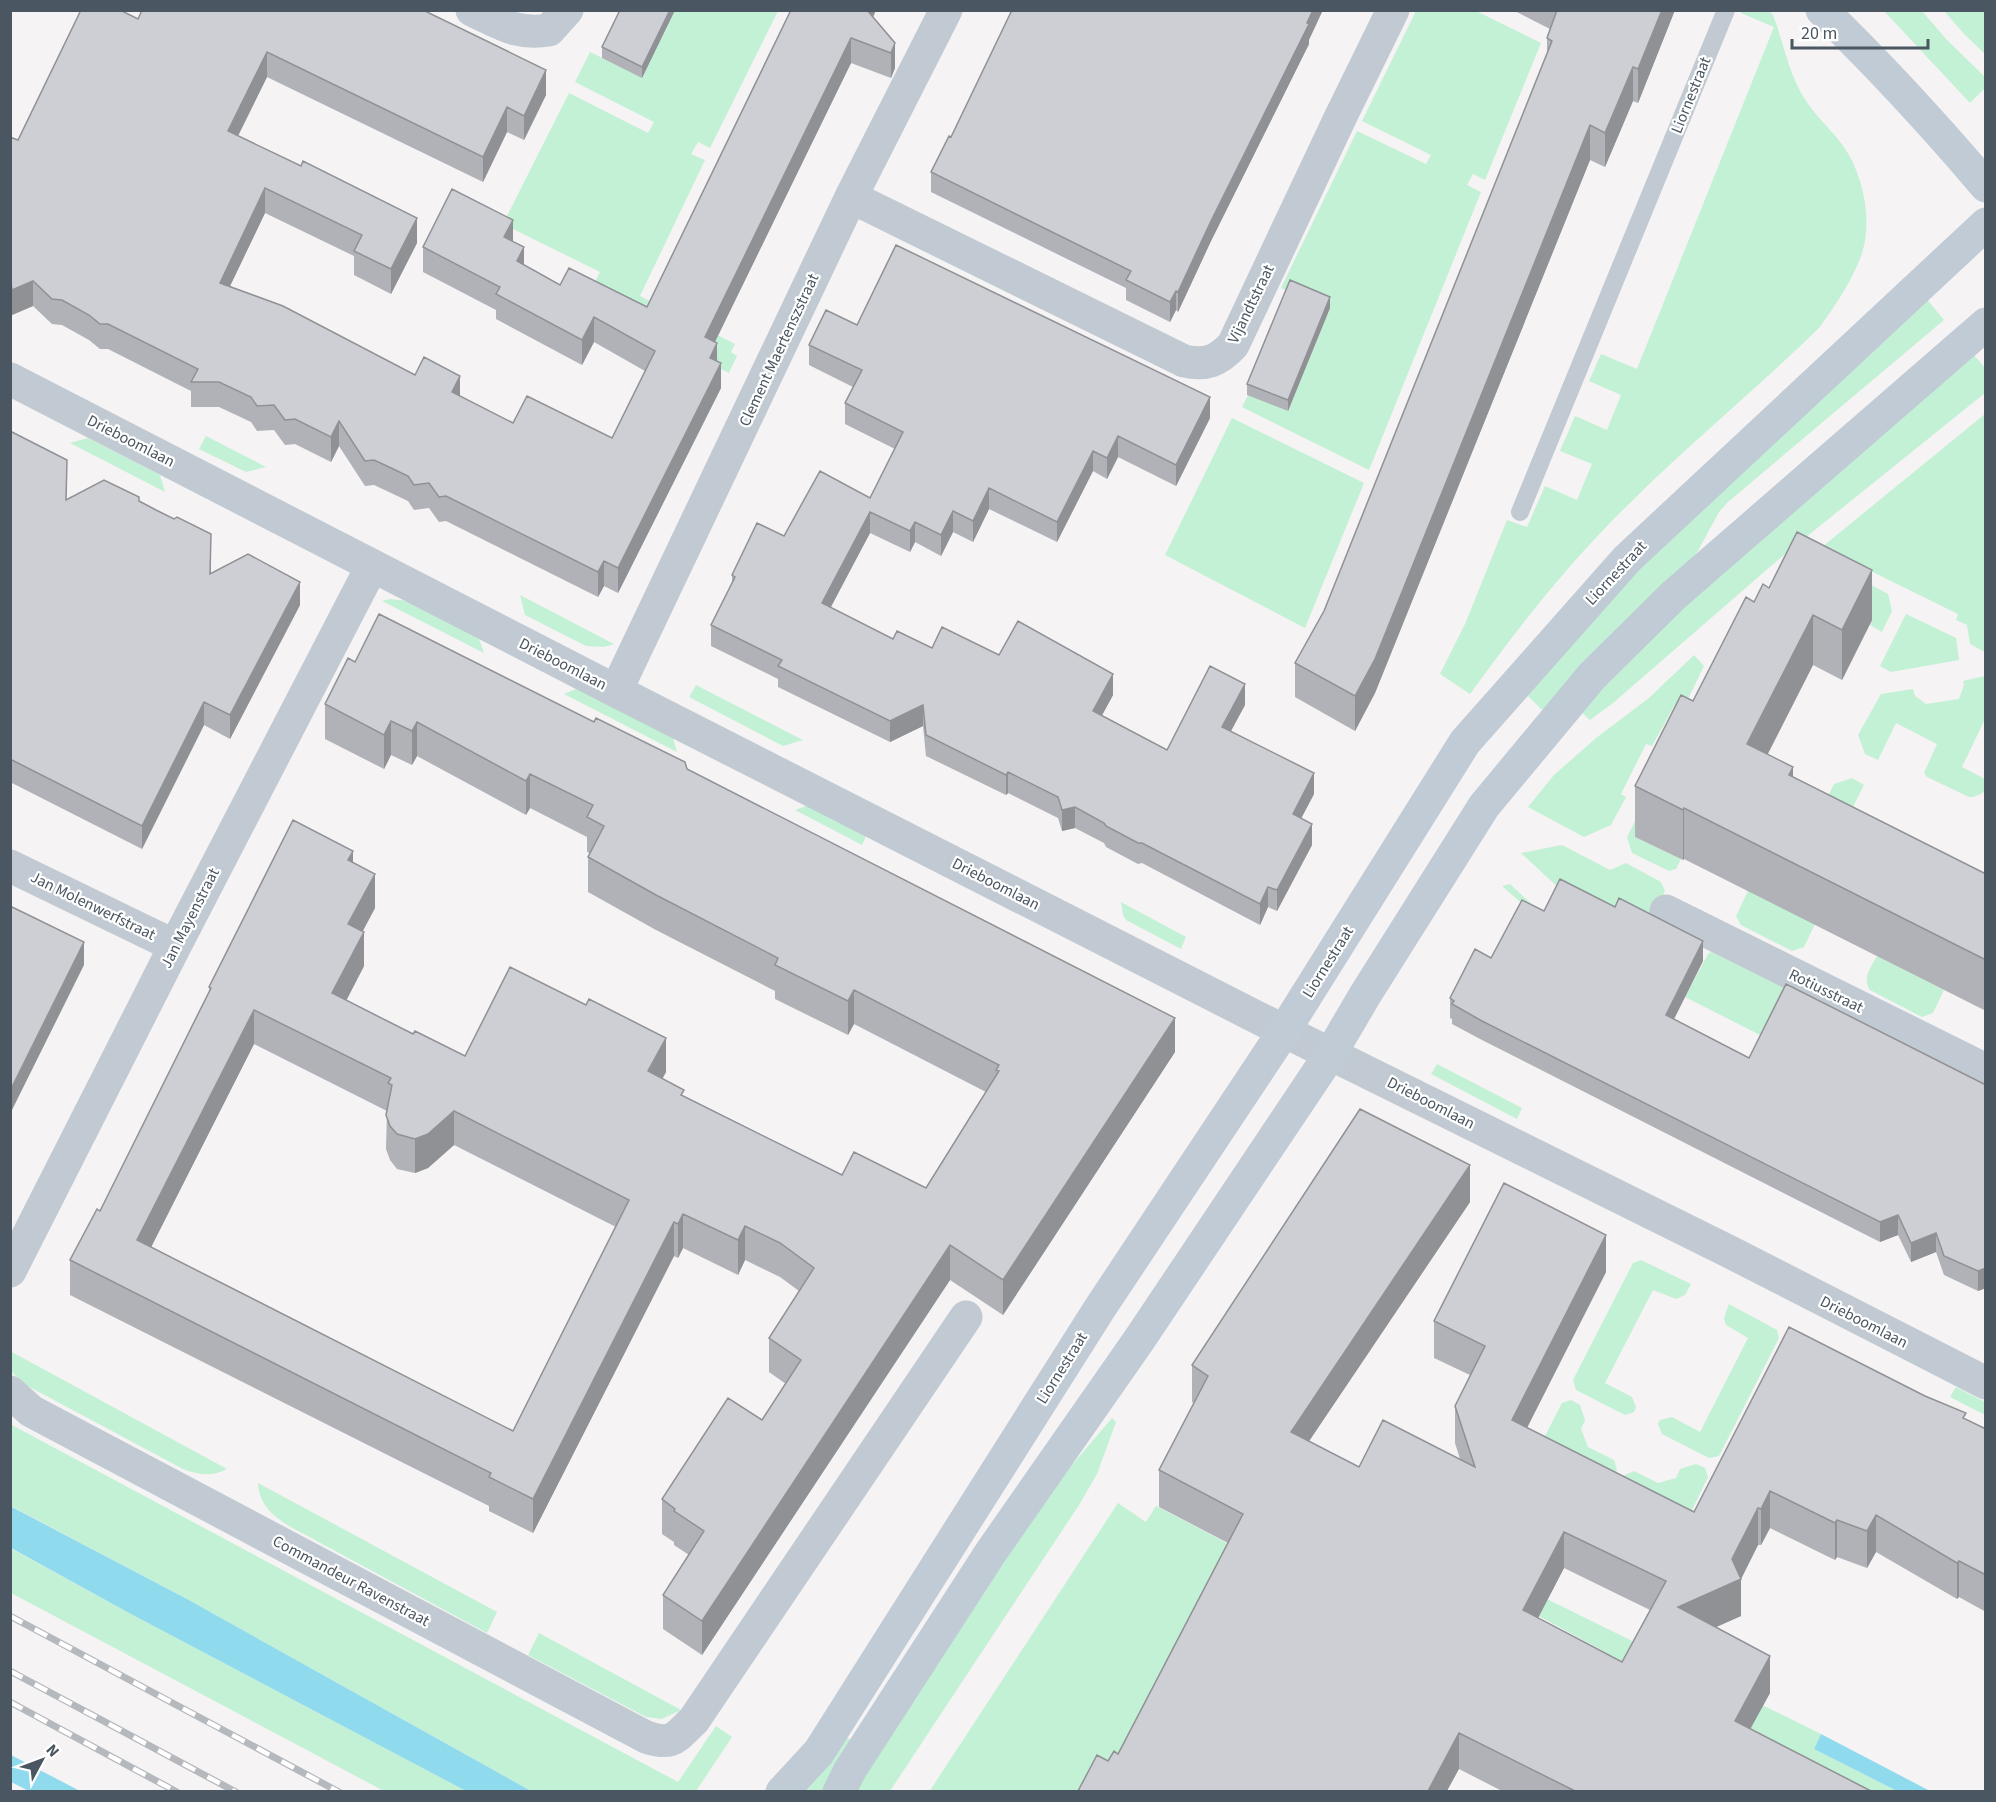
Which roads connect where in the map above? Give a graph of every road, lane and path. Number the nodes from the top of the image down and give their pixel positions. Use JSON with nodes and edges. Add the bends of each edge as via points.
{"nodes":[{"id":1,"x":472,"y":10,"type":"edge"},
{"id":2,"x":567,"y":10,"type":"edge"},
{"id":3,"x":946,"y":10,"type":"edge"},
{"id":4,"x":1393,"y":10,"type":"edge"},
{"id":5,"x":1725,"y":10,"type":"edge"},
{"id":6,"x":1822,"y":10,"type":"edge"},
{"id":7,"x":1986,"y":186,"type":"edge"},
{"id":8,"x":851,"y":197,"type":"junction"},
{"id":9,"x":1986,"y":224,"type":"edge"},
{"id":10,"x":1986,"y":324,"type":"edge"},
{"id":11,"x":10,"y":379,"type":"edge"},
{"id":12,"x":1520,"y":512,"type":"dead end"},
{"id":13,"x":372,"y":566,"type":"junction"},
{"id":14,"x":616,"y":691,"type":"junction"},
{"id":15,"x":10,"y":866,"type":"edge"},
{"id":16,"x":1666,"y":912,"type":"dead end"},
{"id":17,"x":175,"y":946,"type":"junction"},
{"id":18,"x":1284,"y":1030,"type":"junction"},
{"id":19,"x":1331,"y":1053,"type":"junction"},
{"id":20,"x":1986,"y":1070,"type":"edge"},
{"id":21,"x":10,"y":1271,"type":"edge"},
{"id":22,"x":966,"y":1317,"type":"dead end"},
{"id":23,"x":1986,"y":1383,"type":"edge"},
{"id":24,"x":10,"y":1392,"type":"edge"},
{"id":25,"x":782,"y":1791,"type":"edge"},
{"id":26,"x":839,"y":1791,"type":"edge"}],
"edges":[{"from":1,"to":2,"type":"street","via":[[528,33],[549,30]]},
{"from":3,"to":8,"type":"street","name":"Clement Maertenszstraat"},
{"from":4,"to":8,"type":"street","name":"Vijandtstraat","via":[[1233,345],[1221,357],[1197,364],[1184,361]]},
{"from":5,"to":12,"type":"lane","name":"Liornestraat"},
{"from":6,"to":7,"type":"street","via":[[1866,52]]},
{"from":8,"to":14,"type":"street","name":"Clement Maertenszstraat"},
{"from":9,"to":18,"type":"street","name":"Liornestraat","via":[[1627,559],[1473,734]]},
{"from":10,"to":19,"type":"street","via":[[1674,595],[1592,676],[1484,806]]},
{"from":11,"to":13,"type":"street","name":"Drieboomlaan"},
{"from":13,"to":14,"type":"street","name":"Drieboomlaan"},
{"from":13,"to":17,"type":"street","name":"Jan Mayenstraat"},
{"from":14,"to":18,"type":"street","name":"Drieboomlaan"},
{"from":15,"to":17,"type":"street","name":"Jan Molenwerfstraat"},
{"from":16,"to":20,"type":"street","name":"Rotiusstraat"},
{"from":17,"to":21,"type":"street","name":"Jan Mayenstraat"},
{"from":18,"to":19,"type":"street","name":"Drieboomlaan"},
{"from":18,"to":25,"type":"street","name":"Liornestraat","via":[[1100,1308],[819,1752]]},
{"from":19,"to":23,"type":"street","name":"Drieboomlaan"},
{"from":19,"to":26,"type":"street","via":[[991,1552]]},
{"from":22,"to":24,"type":"street","name":"Commandeur Ravenstraat","via":[[694,1720],[673,1740],[661,1742],[31,1411]]}]}
